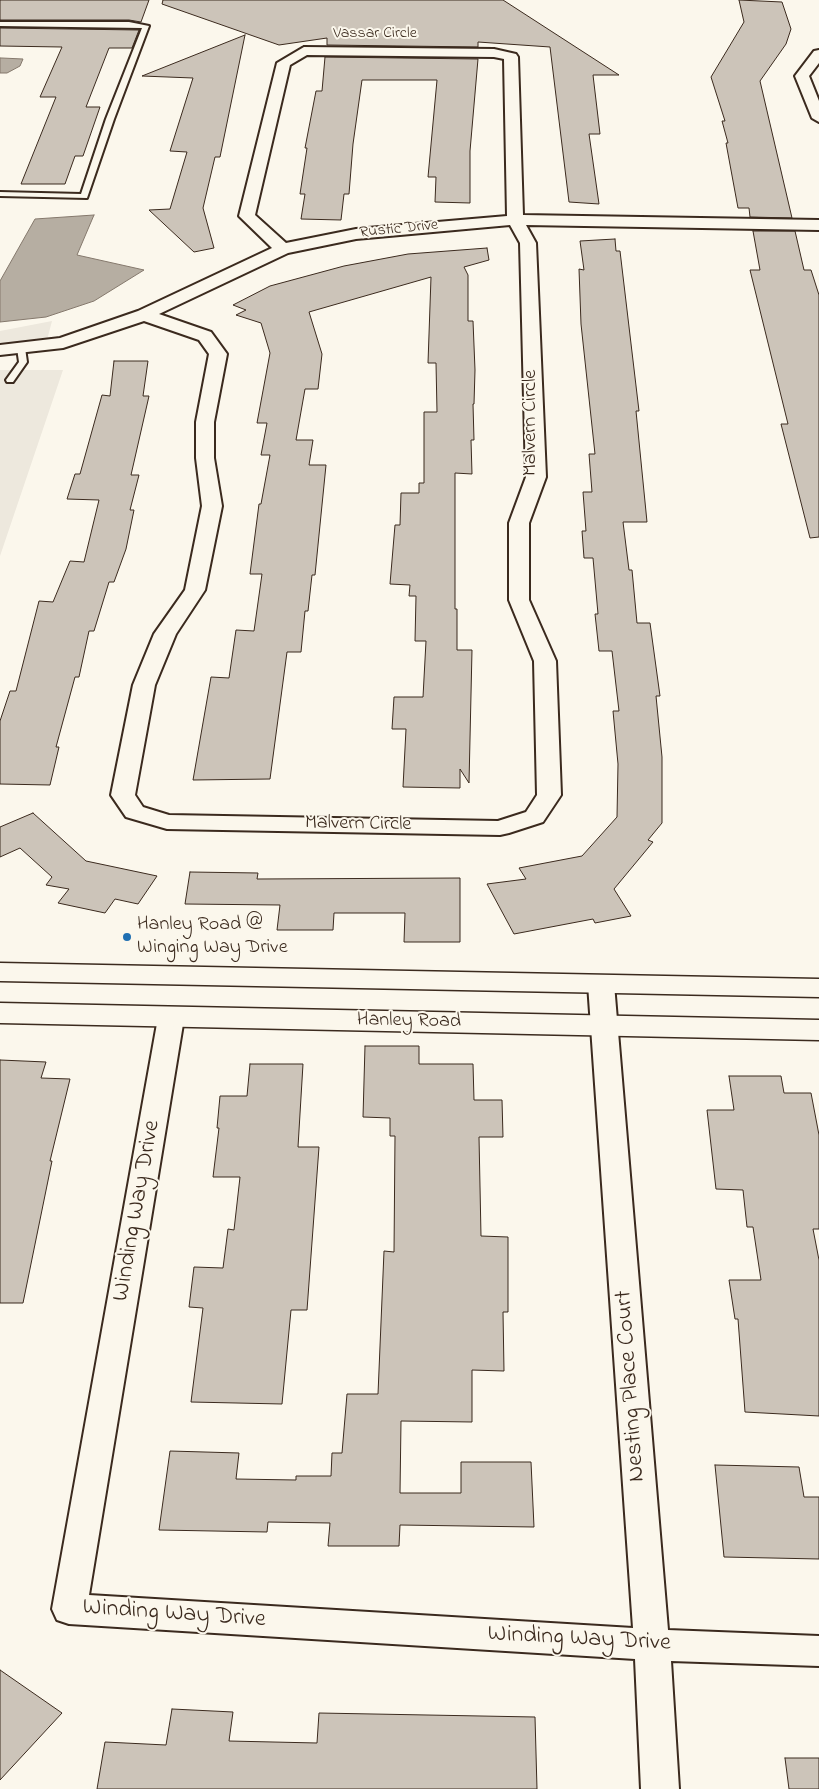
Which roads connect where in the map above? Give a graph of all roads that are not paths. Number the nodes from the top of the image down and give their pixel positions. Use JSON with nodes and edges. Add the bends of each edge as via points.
{"nodes":[{"id":1,"x":0,"y":24,"type":"edge"},
{"id":2,"x":818,"y":56,"type":"edge"},
{"id":3,"x":819,"y":118,"type":"edge"},
{"id":4,"x":0,"y":194,"type":"edge"},
{"id":5,"x":515,"y":220,"type":"junction"},
{"id":6,"x":819,"y":225,"type":"edge"},
{"id":7,"x":283,"y":249,"type":"junction"},
{"id":8,"x":144,"y":315,"type":"junction"},
{"id":9,"x":21,"y":348,"type":"junction"},
{"id":10,"x":0,"y":350,"type":"edge"},
{"id":11,"x":10,"y":380,"type":"dead end"},
{"id":12,"x":0,"y":972,"type":"edge"},
{"id":13,"x":601,"y":984,"type":"junction"},
{"id":14,"x":819,"y":988,"type":"edge"},
{"id":15,"x":0,"y":1013,"type":"edge"},
{"id":16,"x":171,"y":1018,"type":"junction"},
{"id":17,"x":604,"y":1024,"type":"junction"},
{"id":18,"x":819,"y":1030,"type":"edge"},
{"id":19,"x":652,"y":1645,"type":"junction"},
{"id":20,"x":819,"y":1651,"type":"edge"},
{"id":21,"x":660,"y":1789,"type":"edge"}],
"edges":[{"from":1,"to":4,"type":"lane","via":[[146,26],[84,196]]},
{"from":2,"to":3,"type":"street","via":[[802,76]]},
{"from":5,"to":6,"type":"street","name":"Rustic Drive"},
{"from":5,"to":7,"type":"street","name":"Rustic Drive","via":[[356,234]]},
{"from":5,"to":7,"type":"street","name":"Vassar Circle","via":[[511,57],[494,53],[304,51],[284,63],[247,216]]},
{"from":5,"to":8,"type":"street","name":"Malvern Circle","via":[[528,243],[536,477],[519,523],[519,600],[545,661],[549,795],[535,817],[500,828],[167,822],[134,812],[123,795],[144,685],[165,634],[195,590],[212,506],[205,458],[205,422],[218,354],[204,336]]},
{"from":7,"to":8,"type":"street","name":"Rustic Drive"},
{"from":8,"to":9,"type":"street","name":"Rustic Drive","via":[[62,343]]},
{"from":9,"to":10,"type":"street","name":"Rustic Drive"},
{"from":9,"to":11,"type":"lane","via":[[23,362]]},
{"from":12,"to":13,"type":"main road","name":"Hanley Road"},
{"from":13,"to":14,"type":"main road","name":"Hanley Road"},
{"from":13,"to":17,"type":"street","name":"Nesting Place Court"},
{"from":15,"to":16,"type":"main road","name":"Hanley Road"},
{"from":16,"to":17,"type":"main road","name":"Hanley Road"},
{"from":16,"to":19,"type":"street","name":"Winding Way Drive","via":[[69,1609]]},
{"from":17,"to":18,"type":"main road","name":"Hanley Road"},
{"from":17,"to":19,"type":"street","name":"Nesting Place Court"},
{"from":19,"to":20,"type":"street","name":"Winding Way Drive"},
{"from":19,"to":21,"type":"street","name":"Nesting Place Court"}]}
